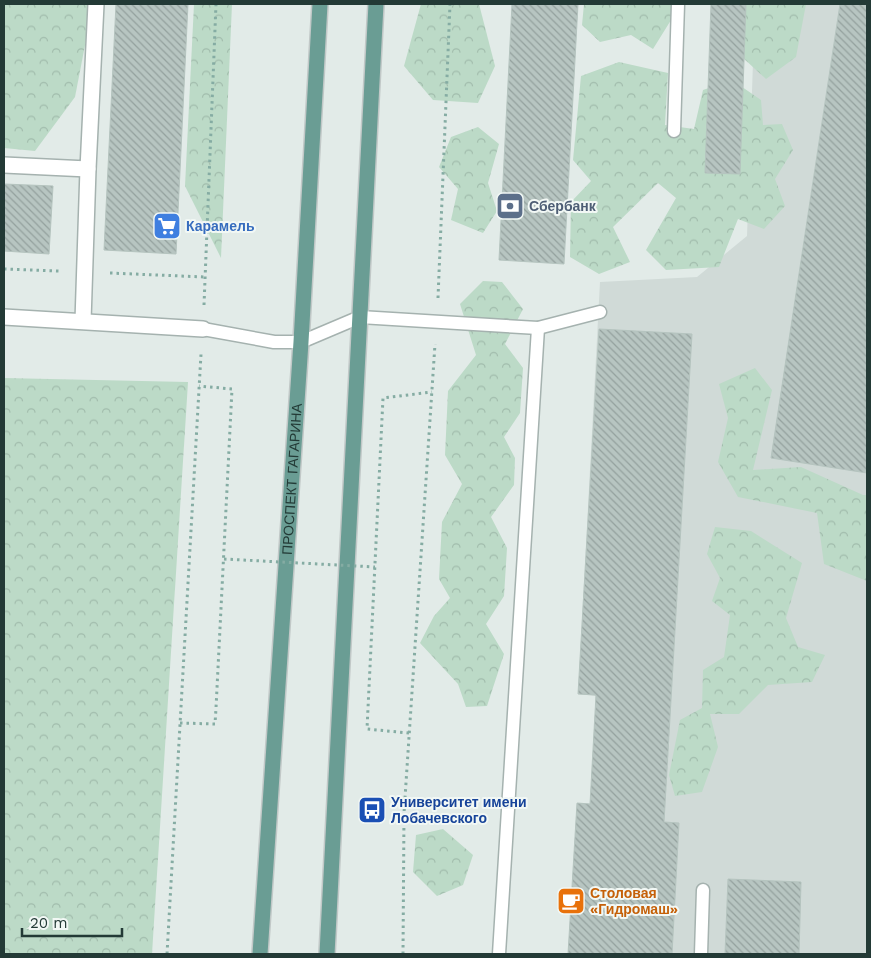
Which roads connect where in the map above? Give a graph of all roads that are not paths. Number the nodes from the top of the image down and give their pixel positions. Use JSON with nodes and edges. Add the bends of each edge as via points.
{"nodes":[{"id":1,"x":96,"y":4,"type":"edge"},
{"id":2,"x":320,"y":4,"type":"edge"},
{"id":3,"x":376,"y":4,"type":"edge"},
{"id":4,"x":678,"y":4,"type":"edge"},
{"id":5,"x":674,"y":131,"type":"dead end"},
{"id":6,"x":4,"y":165,"type":"edge"},
{"id":7,"x":88,"y":169,"type":"junction"},
{"id":8,"x":600,"y":312,"type":"dead end"},
{"id":9,"x":4,"y":317,"type":"edge"},
{"id":10,"x":360,"y":317,"type":"junction"},
{"id":11,"x":83,"y":321,"type":"junction"},
{"id":12,"x":538,"y":328,"type":"junction"},
{"id":13,"x":203,"y":329,"type":"joint"},
{"id":14,"x":301,"y":342,"type":"junction"},
{"id":15,"x":703,"y":890,"type":"dead end"},
{"id":16,"x":260,"y":954,"type":"edge"},
{"id":17,"x":327,"y":954,"type":"edge"},
{"id":18,"x":499,"y":954,"type":"edge"},
{"id":19,"x":701,"y":954,"type":"edge"}],
"edges":[{"from":1,"to":7,"type":"street"},
{"from":2,"to":14,"type":"main road","name":"ПРОСПЕКТ ГАГАРИНА"},
{"from":3,"to":10,"type":"main road"},
{"from":4,"to":5,"type":"lane"},
{"from":6,"to":7,"type":"street"},
{"from":7,"to":11,"type":"street"},
{"from":8,"to":12,"type":"lane"},
{"from":9,"to":11,"type":"street"},
{"from":10,"to":12,"type":"lane"},
{"from":10,"to":14,"type":"lane"},
{"from":10,"to":17,"type":"main road"},
{"from":11,"to":13,"type":"street"},
{"from":12,"to":18,"type":"lane"},
{"from":13,"to":14,"type":"lane","via":[[274,342]]},
{"from":14,"to":16,"type":"main road","name":"ПРОСПЕКТ ГАГАРИНА"},
{"from":15,"to":19,"type":"lane"}]}
